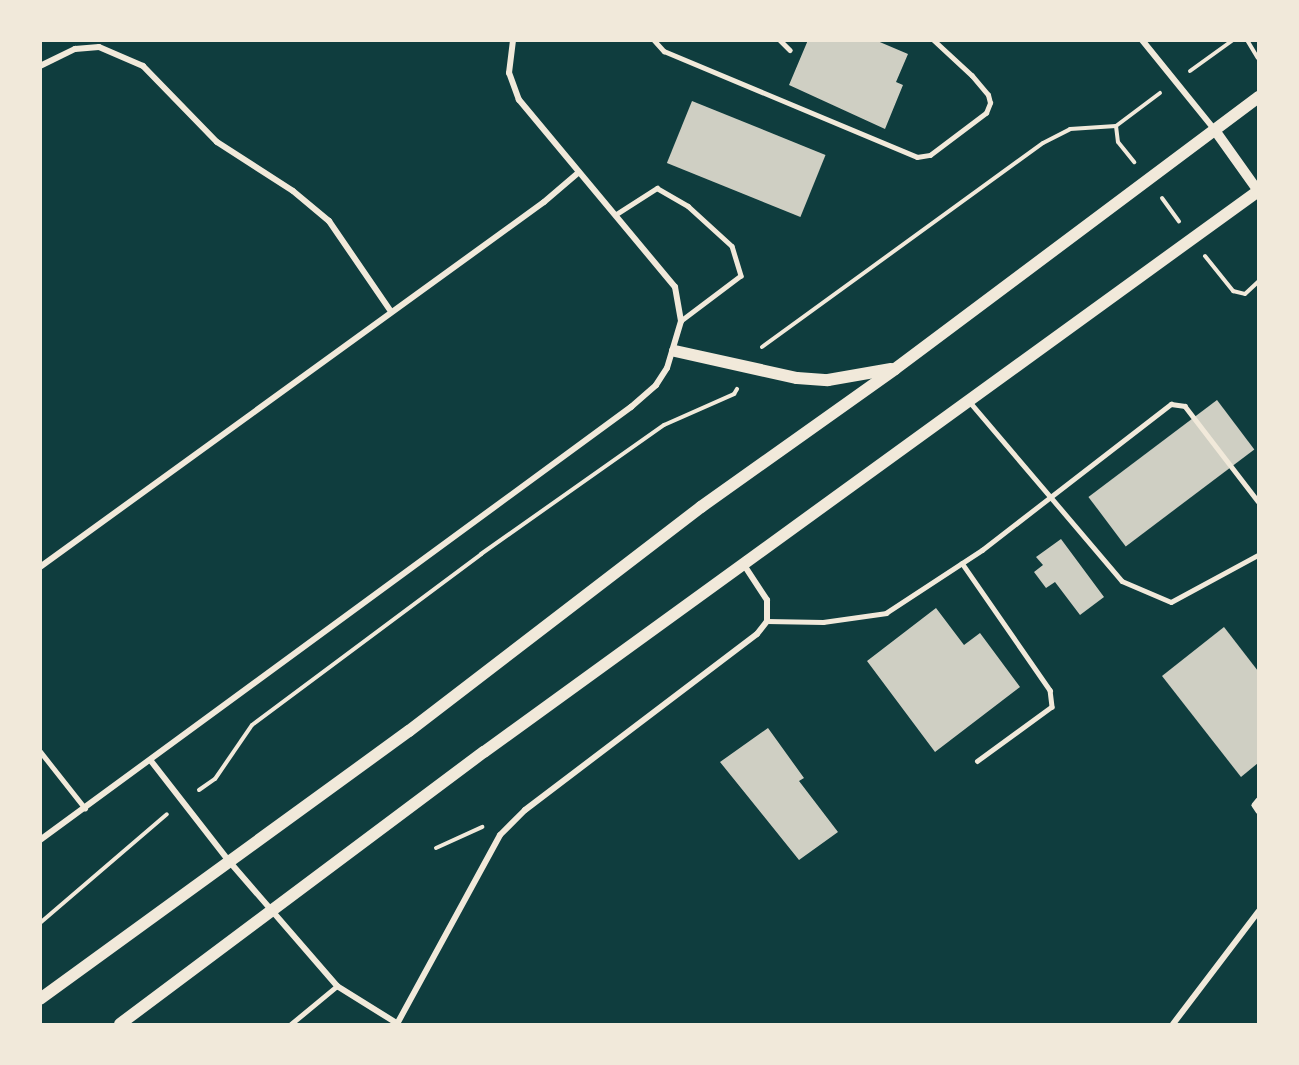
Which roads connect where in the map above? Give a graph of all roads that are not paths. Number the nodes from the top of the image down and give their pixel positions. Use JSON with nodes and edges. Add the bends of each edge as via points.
{"nodes":[{"id":1,"x":513,"y":40,"type":"edge"},
{"id":2,"x":654,"y":40,"type":"edge"},
{"id":3,"x":780,"y":40,"type":"edge"},
{"id":4,"x":933,"y":40,"type":"edge"},
{"id":5,"x":1142,"y":40,"type":"edge"},
{"id":6,"x":790,"y":51,"type":"dead end"},
{"id":7,"x":40,"y":66,"type":"edge"},
{"id":8,"x":1258,"y":96,"type":"edge"},
{"id":9,"x":1214,"y":129,"type":"junction"},
{"id":10,"x":578,"y":173,"type":"junction"},
{"id":11,"x":1258,"y":191,"type":"edge"},
{"id":12,"x":615,"y":215,"type":"junction"},
{"id":13,"x":390,"y":310,"type":"junction"},
{"id":14,"x":681,"y":321,"type":"junction"},
{"id":15,"x":675,"y":351,"type":"junction"},
{"id":16,"x":895,"y":369,"type":"junction"},
{"id":17,"x":969,"y":401,"type":"junction"},
{"id":18,"x":1050,"y":495,"type":"junction"},
{"id":19,"x":1258,"y":501,"type":"edge"},
{"id":20,"x":1258,"y":555,"type":"edge"},
{"id":21,"x":962,"y":563,"type":"junction"},
{"id":22,"x":744,"y":565,"type":"junction"},
{"id":23,"x":40,"y":567,"type":"edge"},
{"id":24,"x":767,"y":621,"type":"junction"},
{"id":25,"x":40,"y":751,"type":"edge"},
{"id":26,"x":151,"y":761,"type":"junction"},
{"id":27,"x":978,"y":761,"type":"dead end"},
{"id":28,"x":1258,"y":800,"type":"edge"},
{"id":29,"x":85,"y":808,"type":"junction"},
{"id":30,"x":1258,"y":811,"type":"edge"},
{"id":31,"x":40,"y":840,"type":"edge"},
{"id":32,"x":228,"y":860,"type":"junction"},
{"id":33,"x":1258,"y":912,"type":"edge"},
{"id":34,"x":272,"y":913,"type":"junction"},
{"id":35,"x":337,"y":986,"type":"junction"},
{"id":36,"x":40,"y":999,"type":"edge"},
{"id":37,"x":120,"y":1024,"type":"edge"},
{"id":38,"x":291,"y":1024,"type":"edge"},
{"id":39,"x":398,"y":1024,"type":"edge"},
{"id":40,"x":1173,"y":1024,"type":"edge"}],
"edges":[{"from":1,"to":10,"type":"street","via":[[509,73],[519,100]]},
{"from":2,"to":4,"type":"lane","via":[[664,51],[685,61],[917,157],[930,155],[986,113],[988,95]]},
{"from":3,"to":6,"type":"lane"},
{"from":5,"to":9,"type":"street"},
{"from":7,"to":13,"type":"street","via":[[75,49],[99,47],[143,66],[217,142],[313,206],[329,221]]},
{"from":8,"to":9,"type":"main road"},
{"from":9,"to":11,"type":"street"},
{"from":9,"to":16,"type":"main road"},
{"from":10,"to":12,"type":"street"},
{"from":10,"to":13,"type":"street","via":[[544,202]]},
{"from":11,"to":17,"type":"main road"},
{"from":12,"to":14,"type":"street","via":[[675,287]]},
{"from":12,"to":14,"type":"lane","via":[[657,188],[688,206],[732,246],[741,276]]},
{"from":13,"to":23,"type":"street"},
{"from":14,"to":15,"type":"street"},
{"from":15,"to":16,"type":"main road","via":[[797,378],[828,380]]},
{"from":15,"to":26,"type":"street","via":[[656,385],[631,407]]},
{"from":16,"to":32,"type":"main road","via":[[701,507],[409,731]]},
{"from":17,"to":18,"type":"lane"},
{"from":17,"to":22,"type":"main road"},
{"from":18,"to":19,"type":"lane","via":[[1171,404],[1185,406]]},
{"from":18,"to":20,"type":"lane","via":[[1122,581],[1171,602]]},
{"from":18,"to":21,"type":"lane"},
{"from":21,"to":24,"type":"lane","via":[[886,613],[824,622]]},
{"from":21,"to":27,"type":"lane","via":[[1050,690],[1052,707]]},
{"from":22,"to":24,"type":"street","via":[[767,600]]},
{"from":22,"to":34,"type":"main road","via":[[484,752]]},
{"from":24,"to":39,"type":"street","via":[[757,634],[562,781],[504,830],[464,896]]},
{"from":25,"to":29,"type":"lane"},
{"from":26,"to":29,"type":"street"},
{"from":26,"to":32,"type":"street"},
{"from":28,"to":30,"type":"lane","via":[[1254,806]]},
{"from":29,"to":31,"type":"street"},
{"from":32,"to":34,"type":"street"},
{"from":32,"to":36,"type":"main road"},
{"from":33,"to":40,"type":"street"},
{"from":34,"to":35,"type":"street"},
{"from":34,"to":37,"type":"main road"},
{"from":35,"to":38,"type":"lane"},
{"from":35,"to":39,"type":"street"}]}
